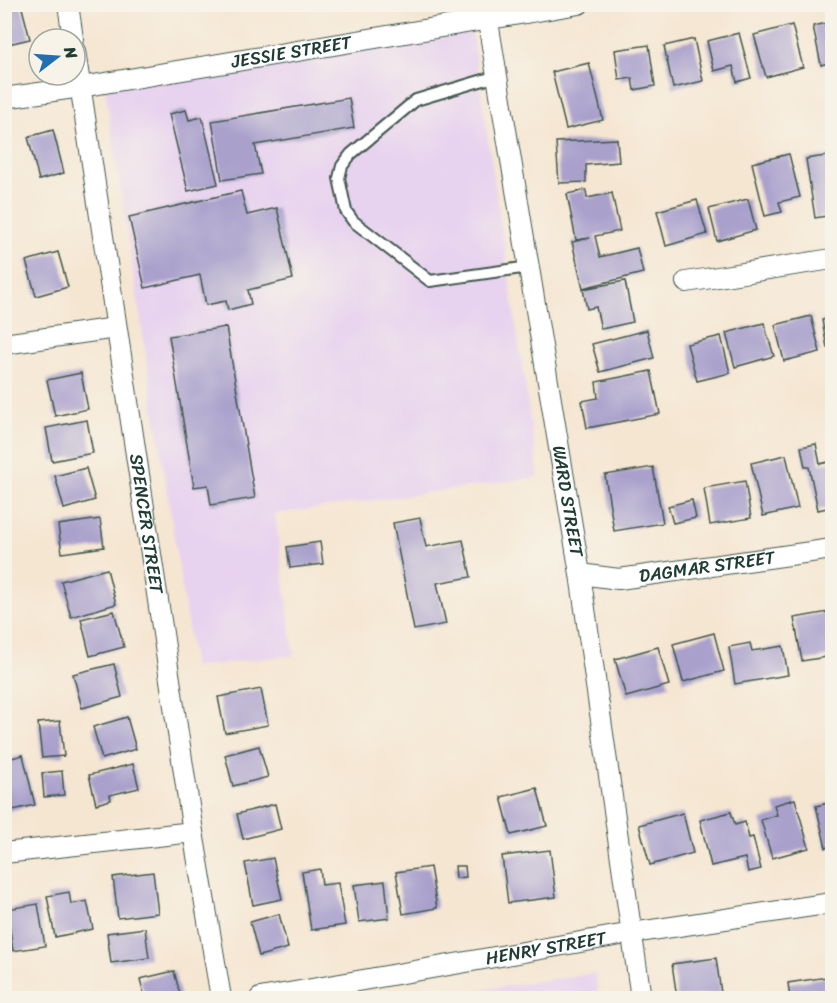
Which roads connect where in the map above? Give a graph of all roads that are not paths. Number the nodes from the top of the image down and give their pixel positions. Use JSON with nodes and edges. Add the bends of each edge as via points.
{"nodes":[{"id":1,"x":68,"y":4,"type":"edge"},
{"id":2,"x":579,"y":4,"type":"edge"},
{"id":3,"x":486,"y":12,"type":"edge"},
{"id":4,"x":71,"y":27,"type":"edge"},
{"id":5,"x":497,"y":76,"type":"junction"},
{"id":6,"x":87,"y":86,"type":"edge"},
{"id":7,"x":81,"y":87,"type":"joint"},
{"id":8,"x":4,"y":98,"type":"edge"},
{"id":9,"x":832,"y":259,"type":"edge"},
{"id":10,"x":529,"y":267,"type":"junction"},
{"id":11,"x":686,"y":282,"type":"dead end"},
{"id":12,"x":116,"y":328,"type":"junction"},
{"id":13,"x":4,"y":344,"type":"edge"},
{"id":14,"x":832,"y":549,"type":"edge"},
{"id":15,"x":580,"y":574,"type":"junction"},
{"id":16,"x":193,"y":832,"type":"junction"},
{"id":17,"x":4,"y":853,"type":"edge"},
{"id":18,"x":832,"y":903,"type":"edge"},
{"id":19,"x":632,"y":933,"type":"junction"},
{"id":20,"x":221,"y":999,"type":"edge"},
{"id":21,"x":260,"y":999,"type":"edge"},
{"id":22,"x":641,"y":999,"type":"edge"}],
"edges":[{"from":1,"to":4,"type":"street"},
{"from":2,"to":3,"type":"street","name":"JESSIE STREET"},
{"from":3,"to":5,"type":"street","name":"WARD STREET"},
{"from":3,"to":6,"type":"street","name":"JESSIE STREET"},
{"from":5,"to":10,"type":"street","name":"WARD STREET"},
{"from":5,"to":10,"type":"lane","via":[[416,100],[351,154],[342,166],[340,190],[353,221],[430,281]]},
{"from":7,"to":8,"type":"street","name":"JESSIE STREET"},
{"from":7,"to":12,"type":"street","name":"SPENCER STREET"},
{"from":9,"to":11,"type":"street"},
{"from":10,"to":15,"type":"street","name":"WARD STREET"},
{"from":12,"to":13,"type":"street"},
{"from":12,"to":16,"type":"street","name":"SPENCER STREET"},
{"from":14,"to":15,"type":"street","name":"DAGMAR STREET","via":[[619,579]]},
{"from":15,"to":19,"type":"street","name":"WARD STREET"},
{"from":16,"to":17,"type":"street"},
{"from":16,"to":20,"type":"street","name":"SPENCER STREET"},
{"from":18,"to":19,"type":"street","name":"HENRY STREET"},
{"from":19,"to":21,"type":"street","name":"HENRY STREET"},
{"from":19,"to":22,"type":"street","name":"WARD STREET"}]}
